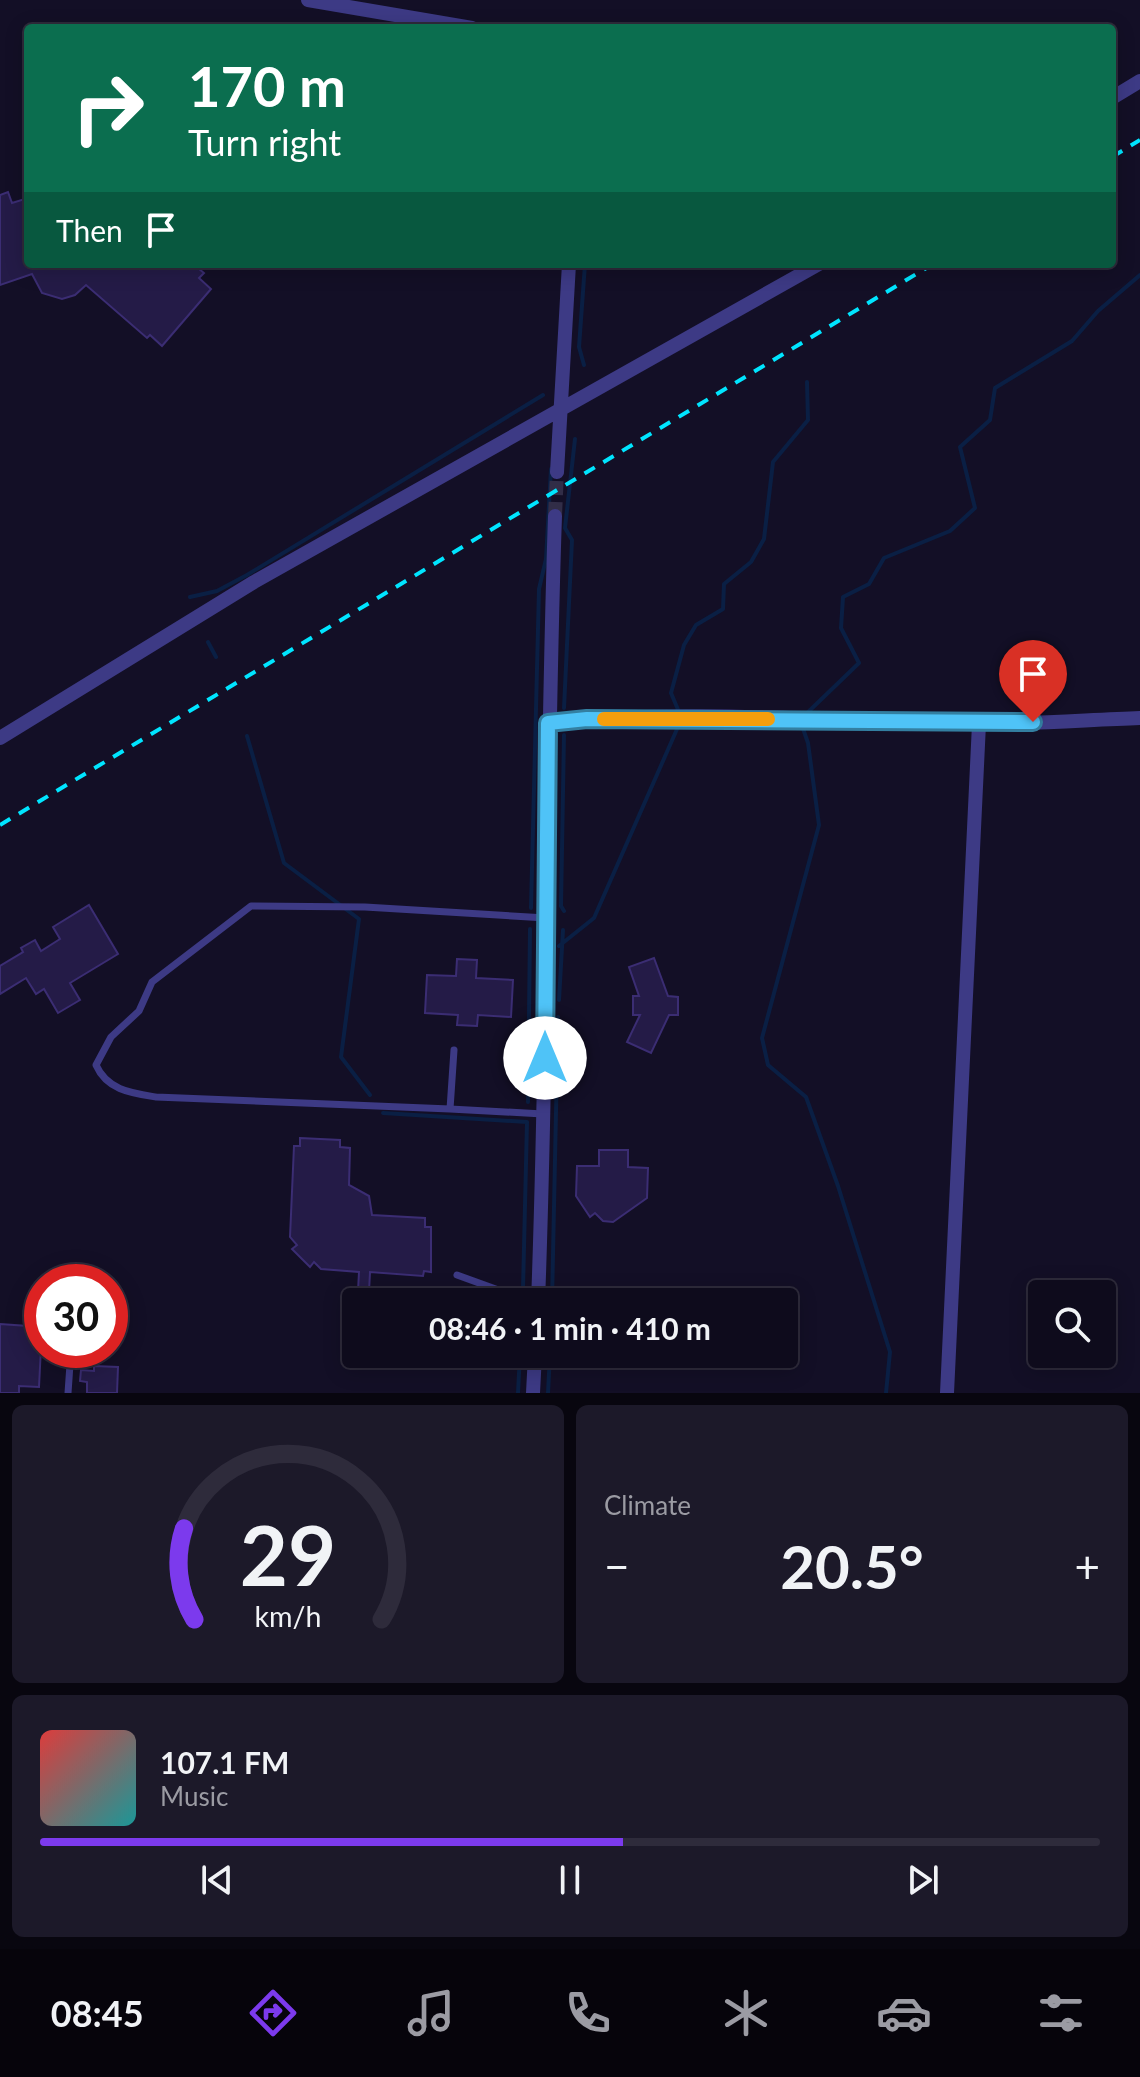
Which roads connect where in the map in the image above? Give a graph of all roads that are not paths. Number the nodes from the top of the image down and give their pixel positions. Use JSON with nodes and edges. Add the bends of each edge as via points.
{"nodes":[{"id":1,"x":308,"y":0,"type":"edge"},
{"id":2,"x":449,"y":24,"type":"edge"},
{"id":3,"x":1140,"y":81,"type":"edge"},
{"id":4,"x":1116,"y":96,"type":"edge"},
{"id":5,"x":569,"y":268,"type":"edge"},
{"id":6,"x":812,"y":268,"type":"edge"},
{"id":7,"x":561,"y":409,"type":"junction"},
{"id":8,"x":557,"y":472,"type":"tunnel mouth"},
{"id":9,"x":555,"y":516,"type":"tunnel mouth"},
{"id":10,"x":1140,"y":718,"type":"edge"},
{"id":11,"x":548,"y":723,"type":"junction"},
{"id":12,"x":979,"y":724,"type":"junction"},
{"id":13,"x":0,"y":738,"type":"edge"},
{"id":14,"x":546,"y":918,"type":"junction"},
{"id":15,"x":454,"y":1050,"type":"dead end"},
{"id":16,"x":450,"y":1109,"type":"junction"},
{"id":17,"x":545,"y":1114,"type":"junction"},
{"id":18,"x":457,"y":1275,"type":"dead end"},
{"id":19,"x":493,"y":1288,"type":"edge"},
{"id":20,"x":539,"y":1288,"type":"edge"},
{"id":21,"x":70,"y":1368,"type":"edge"},
{"id":22,"x":534,"y":1368,"type":"edge"},
{"id":23,"x":68,"y":1393,"type":"edge"},
{"id":24,"x":533,"y":1393,"type":"edge"},
{"id":25,"x":947,"y":1393,"type":"edge"}],
"edges":[{"from":1,"to":2,"type":"street"},
{"from":3,"to":4,"type":"street"},
{"from":5,"to":7,"type":"street"},
{"from":6,"to":7,"type":"street"},
{"from":7,"to":8,"type":"street"},
{"from":7,"to":13,"type":"street","via":[[254,582]]},
{"from":9,"to":11,"type":"street"},
{"from":10,"to":12,"type":"street"},
{"from":11,"to":12,"type":"street","via":[[682,719]]},
{"from":11,"to":14,"type":"street"},
{"from":12,"to":25,"type":"street"},
{"from":14,"to":16,"type":"lane","via":[[251,906],[152,982],[139,1011],[111,1037],[96,1065],[102,1079],[125,1092],[156,1097]]},
{"from":14,"to":17,"type":"street"},
{"from":15,"to":16,"type":"lane"},
{"from":16,"to":17,"type":"lane"},
{"from":17,"to":20,"type":"street"},
{"from":18,"to":19,"type":"lane"},
{"from":21,"to":23,"type":"lane"},
{"from":22,"to":24,"type":"street"}]}
